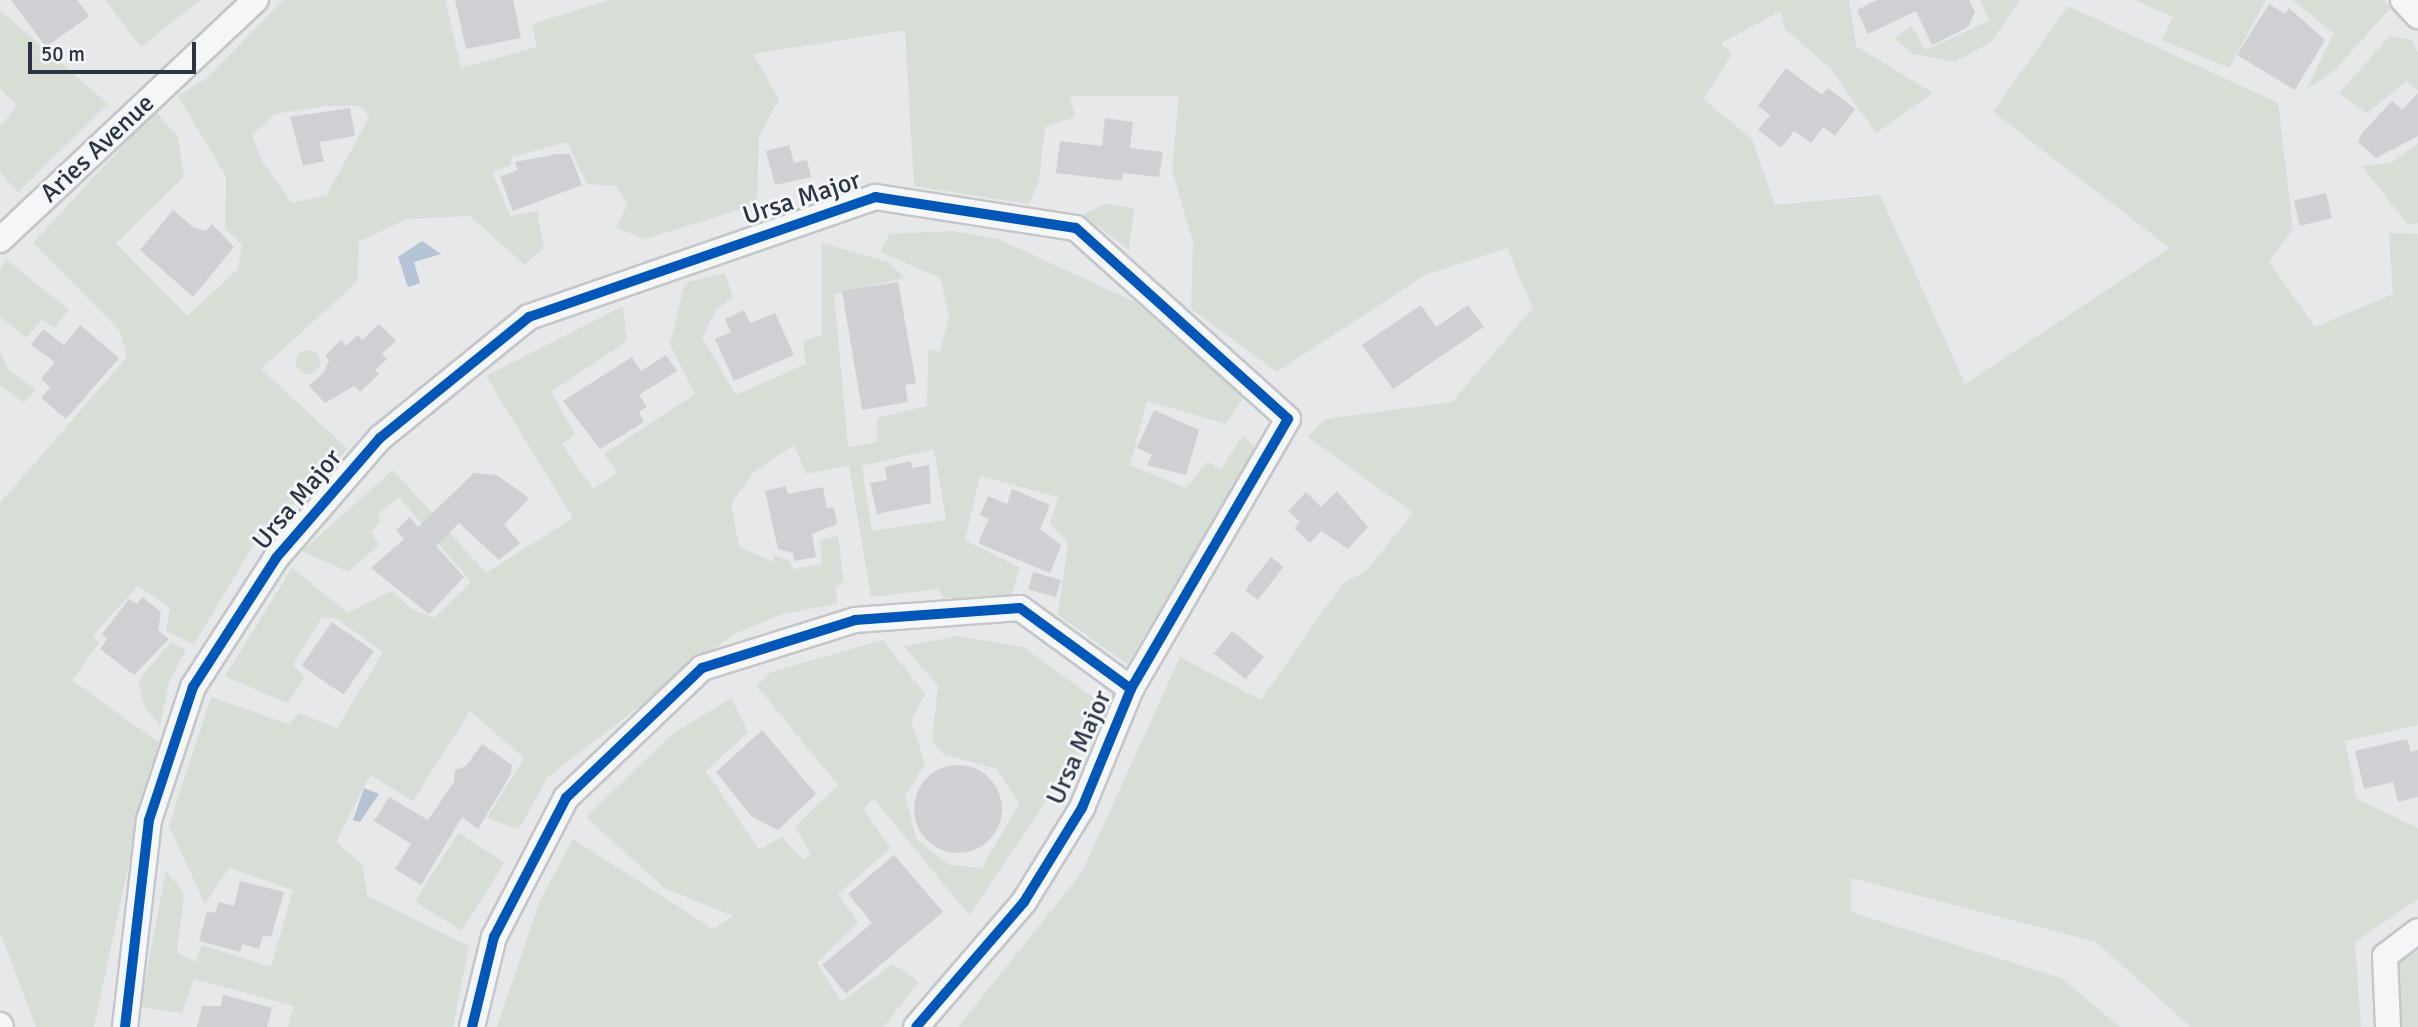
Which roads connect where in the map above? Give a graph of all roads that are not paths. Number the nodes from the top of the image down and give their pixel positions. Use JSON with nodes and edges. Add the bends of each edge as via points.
{"nodes":[{"id":1,"x":256,"y":0,"type":"edge"},
{"id":2,"x":2403,"y":0,"type":"edge"},
{"id":3,"x":2418,"y":16,"type":"edge"},
{"id":4,"x":0,"y":240,"type":"edge"},
{"id":5,"x":1131,"y":689,"type":"junction"},
{"id":6,"x":2418,"y":931,"type":"edge"},
{"id":7,"x":125,"y":1027,"type":"edge"},
{"id":8,"x":472,"y":1027,"type":"edge"},
{"id":9,"x":916,"y":1027,"type":"edge"},
{"id":10,"x":2388,"y":1027,"type":"edge"}],
"edges":[{"from":1,"to":4,"type":"street","name":"Aries Avenue"},
{"from":2,"to":3,"type":"street"},
{"from":5,"to":7,"type":"street","name":"Ursa Major","via":[[1288,419],[1076,228],[875,197],[529,317],[380,438],[276,558],[193,687],[149,820]]},
{"from":5,"to":8,"type":"street","via":[[1020,608],[855,620],[702,668],[565,798],[494,937]]},
{"from":5,"to":9,"type":"street","name":"Ursa Major","via":[[1082,808],[1024,902]]},
{"from":6,"to":10,"type":"street","via":[[2385,956]]}]}
